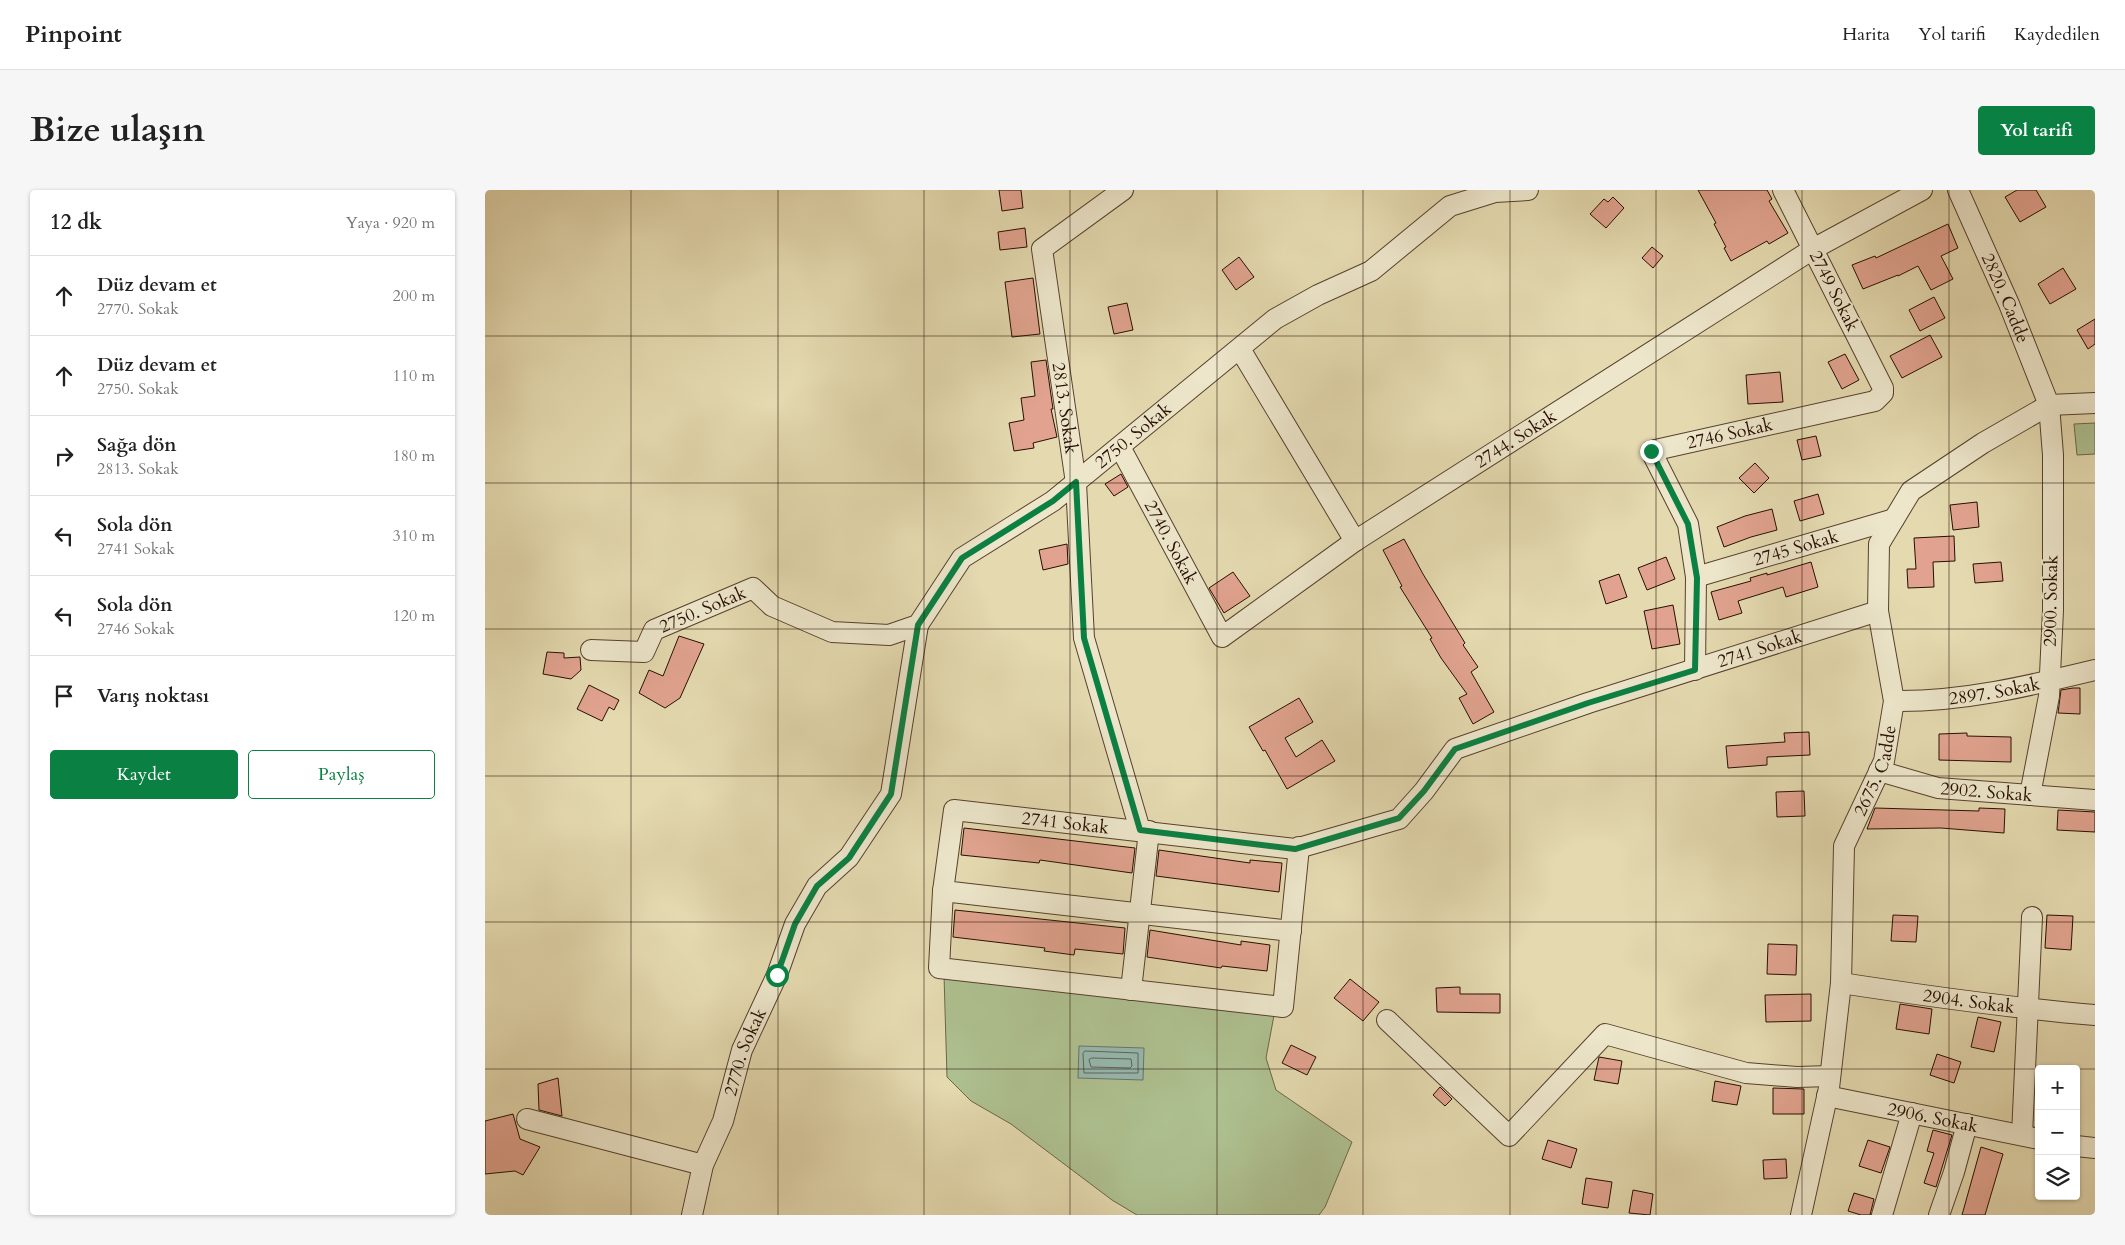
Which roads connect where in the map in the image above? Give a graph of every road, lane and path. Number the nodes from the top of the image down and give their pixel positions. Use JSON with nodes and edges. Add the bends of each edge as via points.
{"nodes":[{"id":1,"x":1123,"y":190,"type":"edge"},
{"id":2,"x":1528,"y":190,"type":"edge"},
{"id":3,"x":1783,"y":190,"type":"edge"},
{"id":4,"x":1922,"y":190,"type":"edge"},
{"id":5,"x":1958,"y":190,"type":"edge"},
{"id":6,"x":1485,"y":192,"type":"edge"},
{"id":7,"x":1813,"y":249,"type":"junction"},
{"id":8,"x":1239,"y":349,"type":"junction"},
{"id":9,"x":1883,"y":393,"type":"joint"},
{"id":10,"x":2095,"y":403,"type":"edge"},
{"id":11,"x":2049,"y":405,"type":"junction"},
{"id":12,"x":1120,"y":447,"type":"junction"},
{"id":13,"x":1076,"y":482,"type":"junction"},
{"id":14,"x":1894,"y":519,"type":"junction"},
{"id":15,"x":1355,"y":541,"type":"junction"},
{"id":16,"x":1697,"y":578,"type":"junction"},
{"id":17,"x":1878,"y":611,"type":"junction"},
{"id":18,"x":918,"y":625,"type":"junction"},
{"id":19,"x":1223,"y":636,"type":"joint"},
{"id":20,"x":591,"y":650,"type":"dead end"},
{"id":21,"x":1695,"y":670,"type":"junction"},
{"id":22,"x":2095,"y":670,"type":"edge"},
{"id":23,"x":2049,"y":681,"type":"junction"},
{"id":24,"x":1894,"y":701,"type":"junction"},
{"id":25,"x":1879,"y":771,"type":"junction"},
{"id":26,"x":2029,"y":795,"type":"junction"},
{"id":27,"x":2095,"y":800,"type":"edge"},
{"id":28,"x":1145,"y":831,"type":"junction"},
{"id":29,"x":1299,"y":847,"type":"junction"},
{"id":30,"x":943,"y":891,"type":"junction"},
{"id":31,"x":1139,"y":914,"type":"junction"},
{"id":32,"x":2032,"y":917,"type":"dead end"},
{"id":33,"x":1291,"y":931,"type":"junction"},
{"id":34,"x":1841,"y":983,"type":"junction"},
{"id":35,"x":1131,"y":990,"type":"junction"},
{"id":36,"x":2029,"y":1010,"type":"junction"},
{"id":37,"x":2095,"y":1015,"type":"edge"},
{"id":38,"x":1387,"y":1020,"type":"dead end"},
{"id":39,"x":1828,"y":1086,"type":"junction"},
{"id":40,"x":1912,"y":1113,"type":"junction"},
{"id":41,"x":527,"y":1119,"type":"dead end"},
{"id":42,"x":1967,"y":1124,"type":"junction"},
{"id":43,"x":2030,"y":1137,"type":"edge"},
{"id":44,"x":2080,"y":1146,"type":"edge"},
{"id":45,"x":2095,"y":1148,"type":"edge"},
{"id":46,"x":703,"y":1165,"type":"junction"},
{"id":47,"x":692,"y":1215,"type":"edge"},
{"id":48,"x":1801,"y":1215,"type":"edge"},
{"id":49,"x":1881,"y":1215,"type":"edge"},
{"id":50,"x":1939,"y":1215,"type":"edge"}],
"edges":[{"from":1,"to":13,"type":"street","name":"2813. Sokak","via":[[1042,249]]},
{"from":2,"to":6,"type":"street","name":"2750. Sokak"},
{"from":3,"to":7,"type":"street","name":"2749 Sokak"},
{"from":4,"to":7,"type":"street","name":"2744. Sokak"},
{"from":5,"to":11,"type":"street","name":"2820. Cadde","via":[[2009,304]]},
{"from":6,"to":8,"type":"street","name":"2750. Sokak","via":[[1450,206],[1371,271],[1275,319]]},
{"from":7,"to":9,"type":"street","name":"2749 Sokak"},
{"from":7,"to":15,"type":"street","name":"2744. Sokak"},
{"from":8,"to":12,"type":"street","name":"2750. Sokak"},
{"from":8,"to":15,"type":"street"},
{"from":9,"to":16,"type":"street","name":"2746 Sokak","via":[[1875,401],[1651,451],[1688,524]]},
{"from":10,"to":11,"type":"street"},
{"from":11,"to":14,"type":"street","name":"2675. Cadde","via":[[1983,443],[1911,491]]},
{"from":11,"to":23,"type":"street","name":"2900. Sokak","via":[[2053,455],[2053,610]]},
{"from":12,"to":13,"type":"street","name":"2750. Sokak"},
{"from":12,"to":19,"type":"street","name":"2740. Sokak"},
{"from":13,"to":18,"type":"street","name":"2750. Sokak","via":[[1053,501],[962,558]]},
{"from":13,"to":28,"type":"street","name":"2813. Sokak","via":[[1084,638]]},
{"from":14,"to":16,"type":"street","name":"2745 Sokak"},
{"from":14,"to":17,"type":"street","name":"2675. Cadde","via":[[1879,544]]},
{"from":15,"to":19,"type":"street","name":"2744. Sokak"},
{"from":16,"to":21,"type":"street","name":"2746 Sokak"},
{"from":17,"to":21,"type":"street","name":"2741 Sokak"},
{"from":17,"to":24,"type":"street","name":"2675. Cadde"},
{"from":18,"to":20,"type":"street","name":"2750. Sokak","via":[[889,635],[832,632],[772,606],[753,588],[654,630],[644,652]]},
{"from":18,"to":46,"type":"street","name":"2770. Sokak","via":[[891,794],[849,858],[817,886],[795,924],[777,975],[742,1050],[723,1121]]},
{"from":21,"to":29,"type":"street","name":"2741 Sokak","via":[[1455,749],[1399,818]]},
{"from":22,"to":23,"type":"street","name":"2897. Sokak"},
{"from":23,"to":24,"type":"street","name":"2897. Sokak","via":[[1985,694]]},
{"from":23,"to":26,"type":"street","name":"2900. Sokak","via":[[2049,696]]},
{"from":24,"to":25,"type":"street","name":"2675. Cadde","via":[[1884,760]]},
{"from":25,"to":26,"type":"street","name":"2902. Sokak","via":[[1938,788]]},
{"from":25,"to":34,"type":"street","name":"2675. Cadde","via":[[1844,846]]},
{"from":26,"to":27,"type":"street","name":"2902. Sokak"},
{"from":28,"to":29,"type":"street","name":"2741 Sokak"},
{"from":28,"to":30,"type":"street","name":"2741 Sokak","via":[[954,810]]},
{"from":28,"to":31,"type":"street"},
{"from":29,"to":33,"type":"street"},
{"from":30,"to":31,"type":"street"},
{"from":30,"to":35,"type":"street","via":[[939,968]]},
{"from":31,"to":33,"type":"street"},
{"from":31,"to":35,"type":"street"},
{"from":32,"to":36,"type":"street"},
{"from":33,"to":35,"type":"street","via":[[1283,1007]]},
{"from":34,"to":36,"type":"street","name":"2904. Sokak"},
{"from":34,"to":39,"type":"street","name":"2675. Cadde"},
{"from":36,"to":37,"type":"street","name":"2904. Sokak"},
{"from":36,"to":43,"type":"street"},
{"from":38,"to":39,"type":"street","name":"2906. Sokak","via":[[1509,1136],[1605,1034],[1746,1073],[1797,1077]]},
{"from":39,"to":40,"type":"street","name":"2906. Sokak"},
{"from":39,"to":48,"type":"street","name":"2675. Cadde"},
{"from":40,"to":42,"type":"street","name":"2906. Sokak"},
{"from":40,"to":49,"type":"street"},
{"from":41,"to":46,"type":"street"},
{"from":42,"to":43,"type":"street","name":"2906. Sokak"},
{"from":42,"to":50,"type":"street"},
{"from":44,"to":45,"type":"street"},
{"from":46,"to":47,"type":"street","name":"2770. Sokak"}]}
